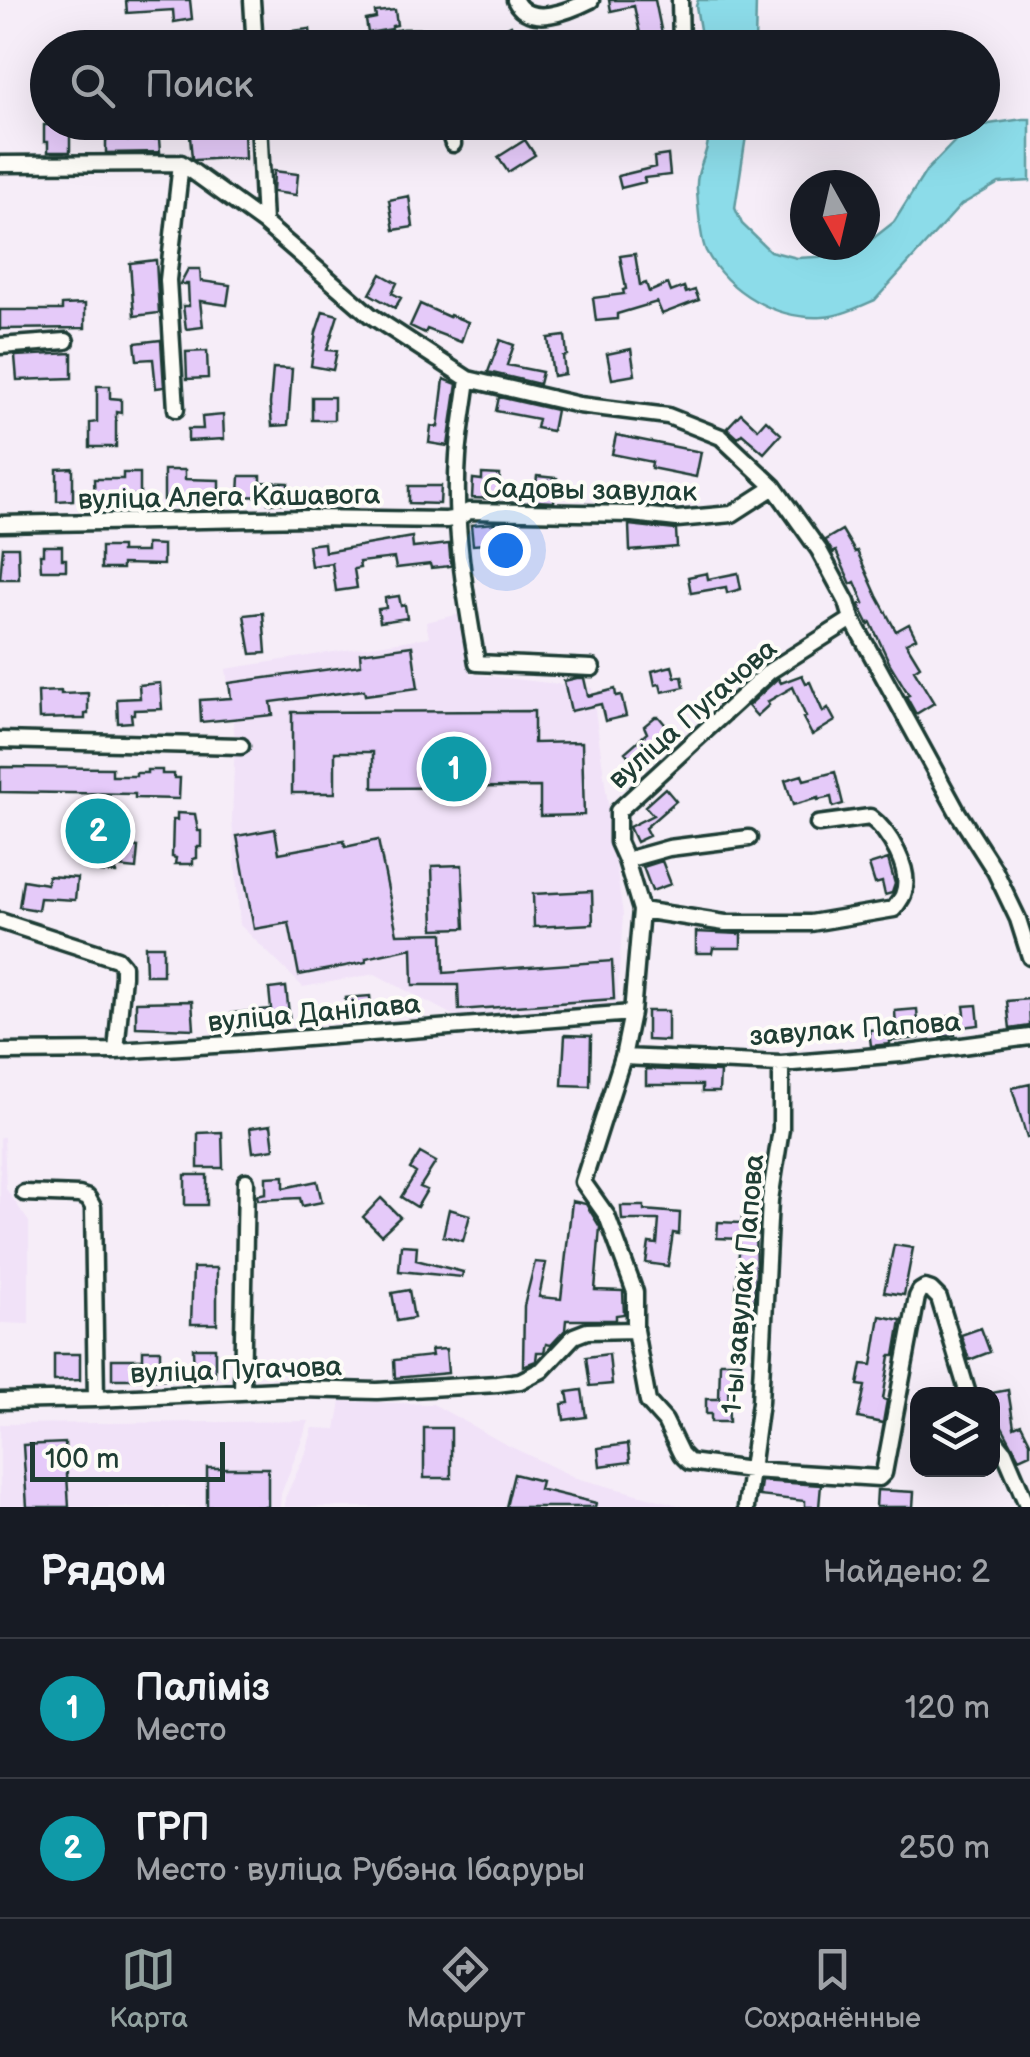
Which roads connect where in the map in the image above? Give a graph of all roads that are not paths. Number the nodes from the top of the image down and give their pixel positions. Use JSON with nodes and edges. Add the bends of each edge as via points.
{"nodes":[{"id":1,"x":252,"y":0,"type":"edge"},
{"id":2,"x":515,"y":0,"type":"edge"},
{"id":3,"x":591,"y":0,"type":"edge"},
{"id":4,"x":680,"y":0,"type":"edge"},
{"id":5,"x":254,"y":30,"type":"edge"},
{"id":6,"x":681,"y":30,"type":"edge"},
{"id":7,"x":260,"y":140,"type":"edge"},
{"id":8,"x":452,"y":140,"type":"edge"},
{"id":9,"x":453,"y":144,"type":"dead end"},
{"id":10,"x":181,"y":163,"type":"junction"},
{"id":11,"x":0,"y":164,"type":"edge"},
{"id":12,"x":264,"y":223,"type":"junction"},
{"id":13,"x":66,"y":341,"type":"dead end"},
{"id":14,"x":0,"y":346,"type":"edge"},
{"id":15,"x":468,"y":379,"type":"junction"},
{"id":16,"x":176,"y":408,"type":"dead end"},
{"id":17,"x":774,"y":487,"type":"junction"},
{"id":18,"x":458,"y":518,"type":"junction"},
{"id":19,"x":0,"y":524,"type":"edge"},
{"id":20,"x":852,"y":618,"type":"junction"},
{"id":21,"x":592,"y":668,"type":"dead end"},
{"id":22,"x":0,"y":740,"type":"edge"},
{"id":23,"x":241,"y":746,"type":"dead end"},
{"id":24,"x":818,"y":824,"type":"dead end"},
{"id":25,"x":749,"y":838,"type":"dead end"},
{"id":26,"x":626,"y":860,"type":"junction"},
{"id":27,"x":641,"y":910,"type":"junction"},
{"id":28,"x":0,"y":921,"type":"edge"},
{"id":29,"x":1030,"y":957,"type":"edge"},
{"id":30,"x":632,"y":1013,"type":"junction"},
{"id":31,"x":1030,"y":1037,"type":"edge"},
{"id":32,"x":116,"y":1051,"type":"junction"},
{"id":33,"x":0,"y":1052,"type":"edge"},
{"id":34,"x":622,"y":1057,"type":"junction"},
{"id":35,"x":781,"y":1064,"type":"junction"},
{"id":36,"x":246,"y":1181,"type":"dead end"},
{"id":37,"x":24,"y":1193,"type":"dead end"},
{"id":38,"x":634,"y":1330,"type":"junction"},
{"id":39,"x":966,"y":1387,"type":"edge"},
{"id":40,"x":242,"y":1392,"type":"junction"},
{"id":41,"x":96,"y":1399,"type":"junction"},
{"id":42,"x":0,"y":1400,"type":"edge"},
{"id":43,"x":1000,"y":1446,"type":"edge"},
{"id":44,"x":750,"y":1470,"type":"junction"},
{"id":45,"x":746,"y":1507,"type":"edge"},
{"id":46,"x":1028,"y":1507,"type":"edge"}],
"edges":[{"from":1,"to":5,"type":"street"},
{"from":2,"to":3,"type":"street","via":[[518,8],[542,16]]},
{"from":4,"to":6,"type":"street"},
{"from":7,"to":12,"type":"street"},
{"from":8,"to":9,"type":"street"},
{"from":10,"to":11,"type":"street"},
{"from":10,"to":12,"type":"street"},
{"from":10,"to":16,"type":"street","via":[[168,280]]},
{"from":12,"to":15,"type":"street","via":[[370,315]]},
{"from":13,"to":14,"type":"street"},
{"from":15,"to":17,"type":"street","via":[[580,405],[668,416],[721,438]]},
{"from":15,"to":18,"type":"street"},
{"from":17,"to":18,"type":"street","name":"Садовы завулак","via":[[732,514],[677,519],[469,511]]},
{"from":17,"to":20,"type":"street","via":[[819,550]]},
{"from":18,"to":19,"type":"street","name":"вуліца Алега Кашавога"},
{"from":18,"to":21,"type":"street","via":[[477,663]]},
{"from":20,"to":26,"type":"street","name":"вуліца Пугачова","via":[[770,670],[618,811]]},
{"from":20,"to":29,"type":"street","via":[[995,871]]},
{"from":22,"to":23,"type":"street"},
{"from":24,"to":27,"type":"street","via":[[870,817],[882,826],[903,867],[904,893],[894,908],[811,924],[726,923]]},
{"from":25,"to":26,"type":"street"},
{"from":26,"to":27,"type":"street","name":"вуліца Пугачова"},
{"from":27,"to":30,"type":"street","name":"вуліца Пугачова"},
{"from":28,"to":32,"type":"street","via":[[117,960],[123,976]]},
{"from":30,"to":32,"type":"street","name":"вуліца Данілава"},
{"from":30,"to":34,"type":"street","name":"вуліца Пугачова"},
{"from":31,"to":35,"type":"street","name":"завулак Папова"},
{"from":32,"to":33,"type":"street","name":"вуліца Данілава"},
{"from":34,"to":35,"type":"street","name":"завулак Папова"},
{"from":34,"to":38,"type":"street","name":"вуліца Пугачова","via":[[583,1182],[623,1255],[635,1292]]},
{"from":35,"to":44,"type":"street","name":"1-ы завулак Папова"},
{"from":36,"to":40,"type":"street"},
{"from":37,"to":41,"type":"street","via":[[80,1194],[93,1208]]},
{"from":38,"to":40,"type":"street","name":"вуліца Пугачова","via":[[574,1336],[542,1370],[520,1381]]},
{"from":38,"to":44,"type":"street","name":"вуліца Пугачова","via":[[648,1402],[681,1454],[689,1462]]},
{"from":39,"to":44,"type":"street","name":"вуліца Пугачова","via":[[939,1298],[925,1288],[917,1297],[884,1473],[869,1478]]},
{"from":40,"to":41,"type":"street","name":"вуліца Пугачова"},
{"from":41,"to":42,"type":"street","name":"вуліца Пугачова"},
{"from":43,"to":46,"type":"street"},
{"from":44,"to":45,"type":"street","name":"1-ы завулак Папова"}]}
